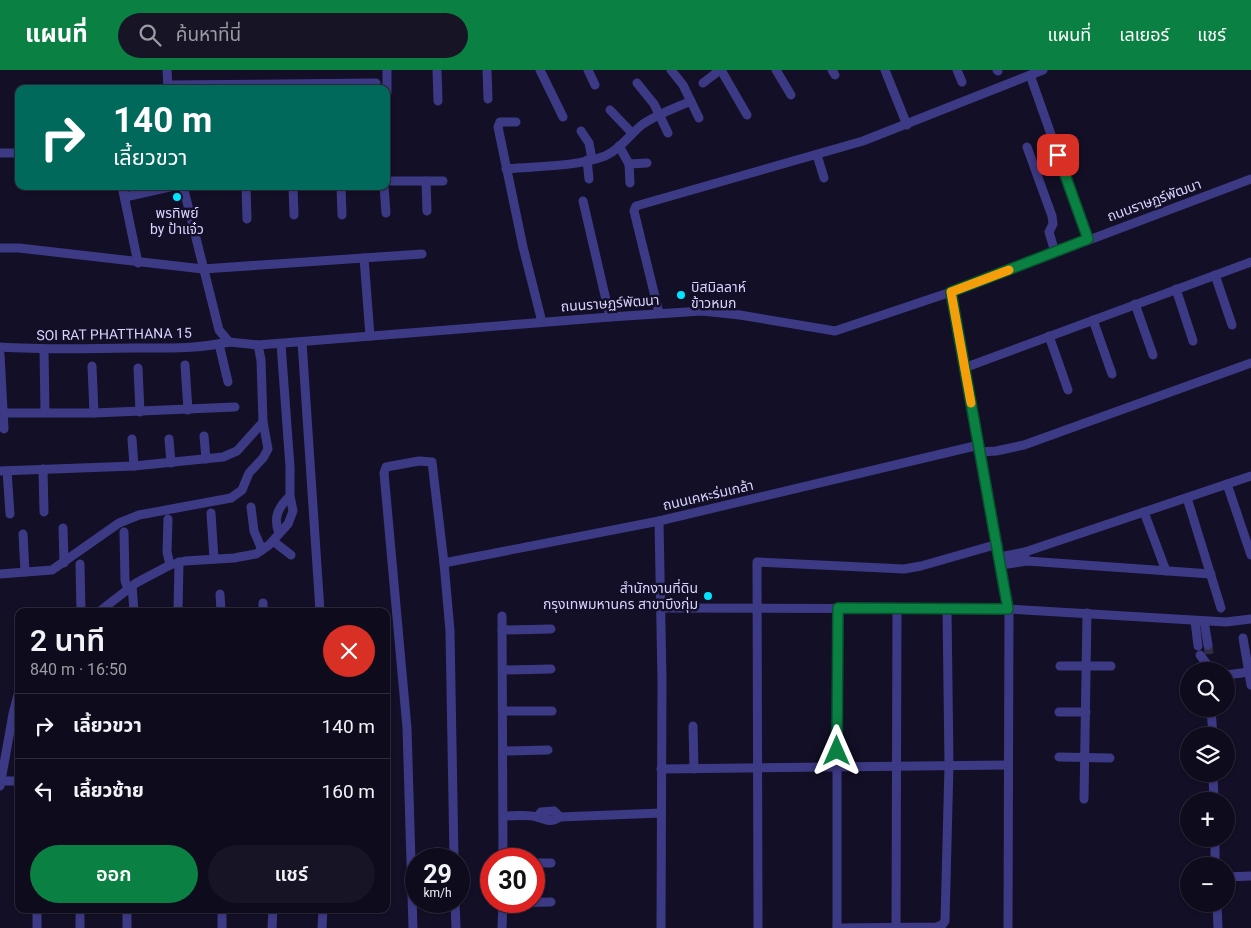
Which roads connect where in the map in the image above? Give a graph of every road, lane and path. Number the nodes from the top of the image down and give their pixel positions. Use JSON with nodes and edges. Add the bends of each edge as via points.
{"nodes":[{"id":1,"x":166,"y":70,"type":"edge"},
{"id":2,"x":387,"y":70,"type":"edge"},
{"id":3,"x":437,"y":70,"type":"edge"},
{"id":4,"x":487,"y":70,"type":"edge"},
{"id":5,"x":540,"y":70,"type":"edge"},
{"id":6,"x":588,"y":70,"type":"edge"},
{"id":7,"x":671,"y":70,"type":"edge"},
{"id":8,"x":776,"y":70,"type":"edge"},
{"id":9,"x":884,"y":70,"type":"edge"},
{"id":10,"x":957,"y":70,"type":"edge"},
{"id":11,"x":1043,"y":70,"type":"edge"},
{"id":12,"x":716,"y":71,"type":"edge"},
{"id":13,"x":1031,"y":73,"type":"edge"},
{"id":14,"x":962,"y":82,"type":"dead end"},
{"id":15,"x":376,"y":83,"type":"dead end"},
{"id":16,"x":637,"y":83,"type":"dead end"},
{"id":17,"x":703,"y":84,"type":"dead end"},
{"id":18,"x":168,"y":85,"type":"edge"},
{"id":19,"x":272,"y":85,"type":"edge"},
{"id":20,"x":388,"y":85,"type":"edge"},
{"id":21,"x":595,"y":85,"type":"dead end"},
{"id":22,"x":792,"y":95,"type":"dead end"},
{"id":23,"x":488,"y":99,"type":"dead end"},
{"id":24,"x":438,"y":101,"type":"dead end"},
{"id":25,"x":691,"y":101,"type":"junction"},
{"id":26,"x":610,"y":110,"type":"dead end"},
{"id":27,"x":660,"y":114,"type":"junction"},
{"id":28,"x":746,"y":115,"type":"dead end"},
{"id":29,"x":562,"y":117,"type":"dead end"},
{"id":30,"x":699,"y":118,"type":"dead end"},
{"id":31,"x":516,"y":122,"type":"dead end"},
{"id":32,"x":907,"y":125,"type":"junction"},
{"id":33,"x":581,"y":132,"type":"dead end"},
{"id":34,"x":632,"y":133,"type":"junction"},
{"id":35,"x":668,"y":133,"type":"dead end"},
{"id":36,"x":619,"y":146,"type":"junction"},
{"id":37,"x":1028,"y":146,"type":"dead end"},
{"id":38,"x":0,"y":153,"type":"edge"},
{"id":39,"x":15,"y":153,"type":"edge"},
{"id":40,"x":817,"y":155,"type":"junction"},
{"id":41,"x":589,"y":160,"type":"junction"},
{"id":42,"x":646,"y":163,"type":"dead end"},
{"id":43,"x":629,"y":164,"type":"junction"},
{"id":44,"x":506,"y":168,"type":"junction"},
{"id":45,"x":824,"y":178,"type":"dead end"},
{"id":46,"x":589,"y":179,"type":"dead end"},
{"id":47,"x":1251,"y":179,"type":"edge"},
{"id":48,"x":443,"y":180,"type":"dead end"},
{"id":49,"x":390,"y":181,"type":"edge"},
{"id":50,"x":426,"y":181,"type":"junction"},
{"id":51,"x":630,"y":182,"type":"dead end"},
{"id":52,"x":123,"y":190,"type":"edge"},
{"id":53,"x":156,"y":190,"type":"edge"},
{"id":54,"x":184,"y":190,"type":"edge"},
{"id":55,"x":246,"y":190,"type":"edge"},
{"id":56,"x":293,"y":190,"type":"edge"},
{"id":57,"x":341,"y":190,"type":"edge"},
{"id":58,"x":384,"y":190,"type":"edge"},
{"id":59,"x":125,"y":197,"type":"junction"},
{"id":60,"x":583,"y":201,"type":"dead end"},
{"id":61,"x":427,"y":211,"type":"dead end"},
{"id":62,"x":386,"y":213,"type":"dead end"},
{"id":63,"x":294,"y":214,"type":"dead end"},
{"id":64,"x":342,"y":215,"type":"dead end"},
{"id":65,"x":247,"y":219,"type":"dead end"},
{"id":66,"x":1088,"y":239,"type":"junction"},
{"id":67,"x":0,"y":248,"type":"edge"},
{"id":68,"x":1056,"y":252,"type":"junction"},
{"id":69,"x":422,"y":254,"type":"dead end"},
{"id":70,"x":364,"y":258,"type":"junction"},
{"id":71,"x":1251,"y":262,"type":"edge"},
{"id":72,"x":138,"y":263,"type":"junction"},
{"id":73,"x":203,"y":269,"type":"junction"},
{"id":74,"x":1215,"y":275,"type":"junction"},
{"id":75,"x":1176,"y":290,"type":"junction"},
{"id":76,"x":951,"y":292,"type":"junction"},
{"id":77,"x":1135,"y":304,"type":"junction"},
{"id":78,"x":659,"y":313,"type":"junction"},
{"id":79,"x":610,"y":316,"type":"junction"},
{"id":80,"x":1093,"y":320,"type":"junction"},
{"id":81,"x":542,"y":322,"type":"junction"},
{"id":82,"x":1232,"y":325,"type":"dead end"},
{"id":83,"x":370,"y":336,"type":"junction"},
{"id":84,"x":1049,"y":336,"type":"junction"},
{"id":85,"x":229,"y":342,"type":"junction"},
{"id":86,"x":302,"y":342,"type":"junction"},
{"id":87,"x":1193,"y":342,"type":"dead end"},
{"id":88,"x":219,"y":344,"type":"junction"},
{"id":89,"x":281,"y":344,"type":"junction"},
{"id":90,"x":258,"y":345,"type":"junction"},
{"id":91,"x":0,"y":347,"type":"edge"},
{"id":92,"x":44,"y":350,"type":"junction"},
{"id":93,"x":0,"y":354,"type":"edge"},
{"id":94,"x":1153,"y":355,"type":"dead end"},
{"id":95,"x":1251,"y":363,"type":"edge"},
{"id":96,"x":185,"y":365,"type":"dead end"},
{"id":97,"x":92,"y":366,"type":"dead end"},
{"id":98,"x":138,"y":368,"type":"dead end"},
{"id":99,"x":964,"y":368,"type":"junction"},
{"id":100,"x":1112,"y":374,"type":"dead end"},
{"id":101,"x":228,"y":382,"type":"dead end"},
{"id":102,"x":1068,"y":390,"type":"dead end"},
{"id":103,"x":2,"y":407,"type":"edge"},
{"id":104,"x":235,"y":407,"type":"dead end"},
{"id":105,"x":188,"y":410,"type":"junction"},
{"id":106,"x":45,"y":412,"type":"junction"},
{"id":107,"x":140,"y":412,"type":"junction"},
{"id":108,"x":94,"y":414,"type":"junction"},
{"id":109,"x":263,"y":422,"type":"junction"},
{"id":110,"x":4,"y":429,"type":"dead end"},
{"id":111,"x":204,"y":436,"type":"dead end"},
{"id":112,"x":132,"y":439,"type":"dead end"},
{"id":113,"x":169,"y":439,"type":"dead end"},
{"id":114,"x":980,"y":448,"type":"junction"},
{"id":115,"x":206,"y":459,"type":"junction"},
{"id":116,"x":171,"y":463,"type":"junction"},
{"id":117,"x":134,"y":466,"type":"junction"},
{"id":118,"x":42,"y":469,"type":"junction"},
{"id":119,"x":4,"y":471,"type":"edge"},
{"id":120,"x":1251,"y":476,"type":"edge"},
{"id":121,"x":1227,"y":484,"type":"junction"},
{"id":122,"x":290,"y":496,"type":"junction"},
{"id":123,"x":1187,"y":498,"type":"junction"},
{"id":124,"x":251,"y":507,"type":"dead end"},
{"id":125,"x":44,"y":512,"type":"dead end"},
{"id":126,"x":1144,"y":512,"type":"junction"},
{"id":127,"x":211,"y":513,"type":"dead end"},
{"id":128,"x":10,"y":514,"type":"dead end"},
{"id":129,"x":168,"y":519,"type":"dead end"},
{"id":130,"x":659,"y":521,"type":"junction"},
{"id":131,"x":62,"y":528,"type":"dead end"},
{"id":132,"x":124,"y":532,"type":"dead end"},
{"id":133,"x":278,"y":533,"type":"junction"},
{"id":134,"x":23,"y":534,"type":"dead end"},
{"id":135,"x":273,"y":541,"type":"junction"},
{"id":136,"x":998,"y":544,"type":"junction"},
{"id":137,"x":262,"y":550,"type":"junction"},
{"id":138,"x":1025,"y":552,"type":"junction"},
{"id":139,"x":292,"y":555,"type":"dead end"},
{"id":140,"x":1251,"y":555,"type":"edge"},
{"id":141,"x":214,"y":560,"type":"junction"},
{"id":142,"x":1001,"y":561,"type":"junction"},
{"id":143,"x":1027,"y":561,"type":"junction"},
{"id":144,"x":179,"y":562,"type":"junction"},
{"id":145,"x":444,"y":562,"type":"junction"},
{"id":146,"x":64,"y":563,"type":"junction"},
{"id":147,"x":80,"y":564,"type":"dead end"},
{"id":148,"x":170,"y":565,"type":"junction"},
{"id":149,"x":1166,"y":571,"type":"junction"},
{"id":150,"x":24,"y":572,"type":"junction"},
{"id":151,"x":0,"y":574,"type":"edge"},
{"id":152,"x":1211,"y":574,"type":"junction"},
{"id":153,"x":130,"y":587,"type":"junction"},
{"id":154,"x":220,"y":594,"type":"dead end"},
{"id":155,"x":81,"y":608,"type":"edge"},
{"id":156,"x":104,"y":608,"type":"edge"},
{"id":157,"x":134,"y":608,"type":"edge"},
{"id":158,"x":178,"y":608,"type":"edge"},
{"id":159,"x":221,"y":608,"type":"edge"},
{"id":160,"x":320,"y":608,"type":"edge"},
{"id":161,"x":661,"y":608,"type":"junction"},
{"id":162,"x":757,"y":608,"type":"junction"},
{"id":163,"x":838,"y":608,"type":"junction"},
{"id":164,"x":897,"y":608,"type":"junction"},
{"id":165,"x":1221,"y":608,"type":"dead end"},
{"id":166,"x":947,"y":609,"type":"junction"},
{"id":167,"x":1008,"y":609,"type":"junction"},
{"id":168,"x":1086,"y":613,"type":"junction"},
{"id":169,"x":502,"y":616,"type":"dead end"},
{"id":170,"x":1251,"y":620,"type":"edge"},
{"id":171,"x":1200,"y":621,"type":"junction"},
{"id":172,"x":551,"y":629,"type":"dead end"},
{"id":173,"x":502,"y":630,"type":"junction"},
{"id":174,"x":1243,"y":638,"type":"dead end"},
{"id":175,"x":1205,"y":655,"type":"tunnel mouth"},
{"id":176,"x":1060,"y":666,"type":"dead end"},
{"id":177,"x":1086,"y":666,"type":"junction"},
{"id":178,"x":1111,"y":666,"type":"dead end"},
{"id":179,"x":551,"y":669,"type":"dead end"},
{"id":180,"x":503,"y":670,"type":"junction"},
{"id":181,"x":1249,"y":672,"type":"junction"},
{"id":182,"x":1235,"y":674,"type":"edge"},
{"id":183,"x":1251,"y":685,"type":"edge"},
{"id":184,"x":15,"y":704,"type":"edge"},
{"id":185,"x":503,"y":711,"type":"junction"},
{"id":186,"x":552,"y":711,"type":"dead end"},
{"id":187,"x":1060,"y":712,"type":"dead end"},
{"id":188,"x":1086,"y":712,"type":"junction"},
{"id":189,"x":693,"y":726,"type":"dead end"},
{"id":190,"x":548,"y":750,"type":"dead end"},
{"id":191,"x":504,"y":751,"type":"junction"},
{"id":192,"x":1059,"y":757,"type":"dead end"},
{"id":193,"x":1085,"y":757,"type":"junction"},
{"id":194,"x":1110,"y":758,"type":"dead end"},
{"id":195,"x":949,"y":765,"type":"junction"},
{"id":196,"x":837,"y":766,"type":"junction"},
{"id":197,"x":896,"y":766,"type":"junction"},
{"id":198,"x":1007,"y":766,"type":"junction"},
{"id":199,"x":757,"y":768,"type":"junction"},
{"id":200,"x":661,"y":769,"type":"junction"},
{"id":201,"x":694,"y":769,"type":"junction"},
{"id":202,"x":15,"y":782,"type":"edge"},
{"id":203,"x":0,"y":784,"type":"edge"},
{"id":204,"x":1084,"y":799,"type":"dead end"},
{"id":205,"x":661,"y":813,"type":"junction"},
{"id":206,"x":504,"y":816,"type":"junction"},
{"id":207,"x":454,"y":848,"type":"edge"},
{"id":208,"x":504,"y":848,"type":"edge"},
{"id":209,"x":545,"y":863,"type":"edge"},
{"id":210,"x":551,"y":863,"type":"dead end"},
{"id":211,"x":1251,"y":876,"type":"edge"},
{"id":212,"x":1235,"y":877,"type":"edge"},
{"id":213,"x":545,"y":902,"type":"edge"},
{"id":214,"x":551,"y":902,"type":"dead end"},
{"id":215,"x":1217,"y":912,"type":"edge"},
{"id":216,"x":37,"y":913,"type":"edge"},
{"id":217,"x":80,"y":913,"type":"edge"},
{"id":218,"x":127,"y":913,"type":"edge"},
{"id":219,"x":222,"y":913,"type":"edge"},
{"id":220,"x":273,"y":913,"type":"edge"},
{"id":221,"x":323,"y":913,"type":"edge"},
{"id":222,"x":455,"y":913,"type":"edge"},
{"id":223,"x":503,"y":913,"type":"edge"},
{"id":224,"x":37,"y":928,"type":"edge"},
{"id":225,"x":80,"y":928,"type":"edge"},
{"id":226,"x":127,"y":928,"type":"edge"},
{"id":227,"x":222,"y":928,"type":"edge"},
{"id":228,"x":272,"y":928,"type":"edge"},
{"id":229,"x":322,"y":928,"type":"edge"},
{"id":230,"x":413,"y":928,"type":"edge"},
{"id":231,"x":456,"y":928,"type":"edge"},
{"id":232,"x":502,"y":928,"type":"edge"},
{"id":233,"x":660,"y":928,"type":"edge"},
{"id":234,"x":758,"y":928,"type":"edge"},
{"id":235,"x":837,"y":928,"type":"edge"},
{"id":236,"x":896,"y":928,"type":"edge"},
{"id":237,"x":1008,"y":928,"type":"edge"},
{"id":238,"x":1218,"y":928,"type":"edge"}],
"edges":[{"from":1,"to":18,"type":"street"},
{"from":2,"to":20,"type":"street"},
{"from":3,"to":24,"type":"street"},
{"from":4,"to":23,"type":"street"},
{"from":5,"to":29,"type":"street"},
{"from":6,"to":21,"type":"street"},
{"from":7,"to":25,"type":"street"},
{"from":8,"to":22,"type":"street"},
{"from":9,"to":32,"type":"street"},
{"from":10,"to":14,"type":"street"},
{"from":11,"to":13,"type":"street"},
{"from":12,"to":17,"type":"street"},
{"from":12,"to":28,"type":"street"},
{"from":13,"to":32,"type":"street"},
{"from":13,"to":66,"type":"street"},
{"from":15,"to":19,"type":"street"},
{"from":16,"to":27,"type":"street"},
{"from":25,"to":27,"type":"street"},
{"from":25,"to":30,"type":"street"},
{"from":26,"to":34,"type":"street"},
{"from":27,"to":34,"type":"street"},
{"from":27,"to":35,"type":"street"},
{"from":31,"to":44,"type":"street","via":[[500,122],[498,125]]},
{"from":32,"to":40,"type":"street"},
{"from":33,"to":41,"type":"street","via":[[589,143]]},
{"from":34,"to":36,"type":"street"},
{"from":36,"to":41,"type":"street","via":[[604,156]]},
{"from":36,"to":43,"type":"street"},
{"from":37,"to":68,"type":"street","via":[[1052,216],[1049,232]]},
{"from":38,"to":39,"type":"street"},
{"from":40,"to":45,"type":"street"},
{"from":40,"to":78,"type":"street","via":[[635,207]]},
{"from":41,"to":44,"type":"street"},
{"from":41,"to":46,"type":"street"},
{"from":42,"to":43,"type":"street"},
{"from":43,"to":51,"type":"street"},
{"from":44,"to":81,"type":"street"},
{"from":47,"to":66,"type":"street","name":"ถนนราษฏร์พัฒนา"},
{"from":48,"to":50,"type":"street"},
{"from":49,"to":50,"type":"street"},
{"from":50,"to":61,"type":"street"},
{"from":52,"to":59,"type":"street"},
{"from":53,"to":59,"type":"street"},
{"from":54,"to":73,"type":"street"},
{"from":55,"to":65,"type":"street"},
{"from":56,"to":63,"type":"street"},
{"from":57,"to":64,"type":"street"},
{"from":58,"to":62,"type":"street"},
{"from":59,"to":72,"type":"street"},
{"from":60,"to":79,"type":"street"},
{"from":66,"to":68,"type":"street","name":"ถนนราษฏร์พัฒนา"},
{"from":67,"to":72,"type":"street"},
{"from":68,"to":76,"type":"street","name":"ถนนราษฏร์พัฒนา"},
{"from":69,"to":70,"type":"street"},
{"from":70,"to":73,"type":"street"},
{"from":70,"to":83,"type":"street"},
{"from":71,"to":74,"type":"street"},
{"from":72,"to":73,"type":"street"},
{"from":73,"to":85,"type":"street","via":[[216,319]]},
{"from":74,"to":75,"type":"street"},
{"from":74,"to":82,"type":"street"},
{"from":75,"to":77,"type":"street"},
{"from":75,"to":87,"type":"street"},
{"from":76,"to":78,"type":"street","name":"ถนนราษฏร์พัฒนา","via":[[835,330],[723,312]]},
{"from":76,"to":99,"type":"street"},
{"from":77,"to":80,"type":"street"},
{"from":77,"to":94,"type":"street"},
{"from":78,"to":79,"type":"street","name":"ถนนราษฏร์พัฒนา"},
{"from":79,"to":81,"type":"street","name":"ถนนราษฏร์พัฒนา"},
{"from":80,"to":84,"type":"street"},
{"from":80,"to":100,"type":"street"},
{"from":81,"to":83,"type":"street","name":"ถนนราษฏร์พัฒนา"},
{"from":83,"to":86,"type":"street","name":"ถนนราษฏร์พัฒนา"},
{"from":84,"to":99,"type":"street"},
{"from":84,"to":102,"type":"street"},
{"from":85,"to":88,"type":"street","name":"SOI RAT PHATTHANA 15"},
{"from":85,"to":90,"type":"street","name":"ถนนราษฏร์พัฒนา"},
{"from":86,"to":89,"type":"street","name":"ถนนราษฏร์พัฒนา"},
{"from":86,"to":160,"type":"street"},
{"from":88,"to":92,"type":"street","name":"SOI RAT PHATTHANA 15"},
{"from":88,"to":101,"type":"street"},
{"from":89,"to":90,"type":"street","name":"ถนนราษฏร์พัฒนา"},
{"from":89,"to":122,"type":"street"},
{"from":90,"to":109,"type":"street","via":[[262,360]]},
{"from":91,"to":92,"type":"street","name":"SOI RAT PHATTHANA 15"},
{"from":92,"to":106,"type":"street"},
{"from":93,"to":103,"type":"street"},
{"from":95,"to":114,"type":"street","name":"ถนนเคหะร่มเกล้า","via":[[1024,445],[996,452]]},
{"from":96,"to":105,"type":"street"},
{"from":97,"to":108,"type":"street"},
{"from":98,"to":107,"type":"street"},
{"from":99,"to":114,"type":"street"},
{"from":103,"to":106,"type":"street"},
{"from":103,"to":110,"type":"street"},
{"from":104,"to":105,"type":"street"},
{"from":105,"to":107,"type":"street"},
{"from":106,"to":108,"type":"street"},
{"from":107,"to":108,"type":"street"},
{"from":109,"to":115,"type":"street","via":[[233,454]]},
{"from":109,"to":146,"type":"street","via":[[266,454],[249,473],[238,495],[133,517],[118,523]]},
{"from":111,"to":115,"type":"street"},
{"from":112,"to":117,"type":"street"},
{"from":113,"to":116,"type":"street"},
{"from":114,"to":130,"type":"street","name":"ถนนเคหะร่มเกล้า"},
{"from":114,"to":136,"type":"street"},
{"from":115,"to":116,"type":"street"},
{"from":116,"to":117,"type":"street"},
{"from":117,"to":118,"type":"street"},
{"from":118,"to":119,"type":"street"},
{"from":118,"to":125,"type":"street"},
{"from":119,"to":128,"type":"street"},
{"from":120,"to":121,"type":"street"},
{"from":121,"to":123,"type":"street"},
{"from":121,"to":140,"type":"street"},
{"from":122,"to":133,"type":"street","via":[[280,506],[275,520]]},
{"from":122,"to":133,"type":"street","via":[[293,511],[288,524]]},
{"from":123,"to":126,"type":"street"},
{"from":123,"to":152,"type":"street"},
{"from":124,"to":137,"type":"street","via":[[256,539]]},
{"from":126,"to":138,"type":"street"},
{"from":126,"to":149,"type":"street"},
{"from":127,"to":141,"type":"street"},
{"from":129,"to":148,"type":"street"},
{"from":130,"to":145,"type":"street"},
{"from":130,"to":161,"type":"street","name":"ถนนเคหะร่มเกล้า"},
{"from":131,"to":146,"type":"street"},
{"from":132,"to":153,"type":"street","via":[[124,581]]},
{"from":133,"to":135,"type":"street"},
{"from":134,"to":150,"type":"street"},
{"from":135,"to":137,"type":"street"},
{"from":135,"to":139,"type":"street"},
{"from":136,"to":142,"type":"street"},
{"from":136,"to":162,"type":"street","via":[[904,568],[757,562]]},
{"from":137,"to":141,"type":"street","via":[[247,556]]},
{"from":138,"to":142,"type":"street"},
{"from":138,"to":143,"type":"street"},
{"from":141,"to":144,"type":"street"},
{"from":142,"to":143,"type":"street"},
{"from":142,"to":167,"type":"street"},
{"from":143,"to":149,"type":"street"},
{"from":144,"to":148,"type":"street"},
{"from":144,"to":158,"type":"street"},
{"from":145,"to":207,"type":"street","via":[[450,631]]},
{"from":145,"to":230,"type":"street","via":[[432,462],[386,467],[408,728]]},
{"from":146,"to":150,"type":"street","via":[[52,570]]},
{"from":147,"to":155,"type":"street"},
{"from":148,"to":153,"type":"street"},
{"from":149,"to":152,"type":"street"},
{"from":150,"to":151,"type":"street"},
{"from":152,"to":165,"type":"street"},
{"from":153,"to":156,"type":"street"},
{"from":153,"to":157,"type":"street"},
{"from":154,"to":159,"type":"street"},
{"from":161,"to":162,"type":"street"},
{"from":161,"to":200,"type":"street","name":"ถนนเคหะร่มเกล้า"},
{"from":162,"to":163,"type":"street"},
{"from":162,"to":199,"type":"street"},
{"from":163,"to":164,"type":"street"},
{"from":163,"to":196,"type":"street"},
{"from":164,"to":166,"type":"street"},
{"from":164,"to":197,"type":"street"},
{"from":166,"to":167,"type":"street"},
{"from":166,"to":195,"type":"street"},
{"from":167,"to":168,"type":"street"},
{"from":167,"to":198,"type":"street"},
{"from":168,"to":171,"type":"street"},
{"from":168,"to":177,"type":"street"},
{"from":169,"to":173,"type":"street"},
{"from":170,"to":171,"type":"street"},
{"from":171,"to":175,"type":"street"},
{"from":172,"to":173,"type":"street"},
{"from":173,"to":180,"type":"street"},
{"from":174,"to":181,"type":"street"},
{"from":176,"to":177,"type":"street"},
{"from":177,"to":178,"type":"street"},
{"from":177,"to":188,"type":"street"},
{"from":179,"to":180,"type":"street"},
{"from":180,"to":185,"type":"street"},
{"from":181,"to":182,"type":"street"},
{"from":181,"to":183,"type":"street"},
{"from":184,"to":203,"type":"street"},
{"from":185,"to":186,"type":"street"},
{"from":185,"to":191,"type":"street"},
{"from":187,"to":188,"type":"street"},
{"from":188,"to":193,"type":"street"},
{"from":189,"to":201,"type":"street"},
{"from":190,"to":191,"type":"street"},
{"from":191,"to":206,"type":"street"},
{"from":192,"to":193,"type":"street"},
{"from":193,"to":194,"type":"street"},
{"from":193,"to":204,"type":"street"},
{"from":195,"to":197,"type":"street"},
{"from":195,"to":198,"type":"street"},
{"from":195,"to":236,"type":"street","via":[[945,921],[936,927]]},
{"from":196,"to":197,"type":"street"},
{"from":196,"to":199,"type":"street"},
{"from":196,"to":235,"type":"street"},
{"from":197,"to":236,"type":"street"},
{"from":198,"to":237,"type":"street"},
{"from":199,"to":201,"type":"street"},
{"from":199,"to":234,"type":"street"},
{"from":200,"to":201,"type":"street"},
{"from":200,"to":205,"type":"street","name":"ถนนเคหะร่มเกล้า"},
{"from":202,"to":203,"type":"street"},
{"from":205,"to":206,"type":"street","via":[[560,817],[554,812],[541,812],[537,817]]},
{"from":205,"to":233,"type":"street","name":"ถนนเคหะร่มเกล้า"},
{"from":206,"to":208,"type":"street"},
{"from":209,"to":210,"type":"street"},
{"from":211,"to":212,"type":"street"},
{"from":213,"to":214,"type":"street"},
{"from":215,"to":238,"type":"street"},
{"from":216,"to":224,"type":"street"},
{"from":217,"to":225,"type":"street"},
{"from":218,"to":226,"type":"street"},
{"from":219,"to":227,"type":"street"},
{"from":220,"to":228,"type":"street"},
{"from":221,"to":229,"type":"street"},
{"from":222,"to":231,"type":"street"},
{"from":223,"to":232,"type":"street"},
{"from":235,"to":236,"type":"street"}]}
